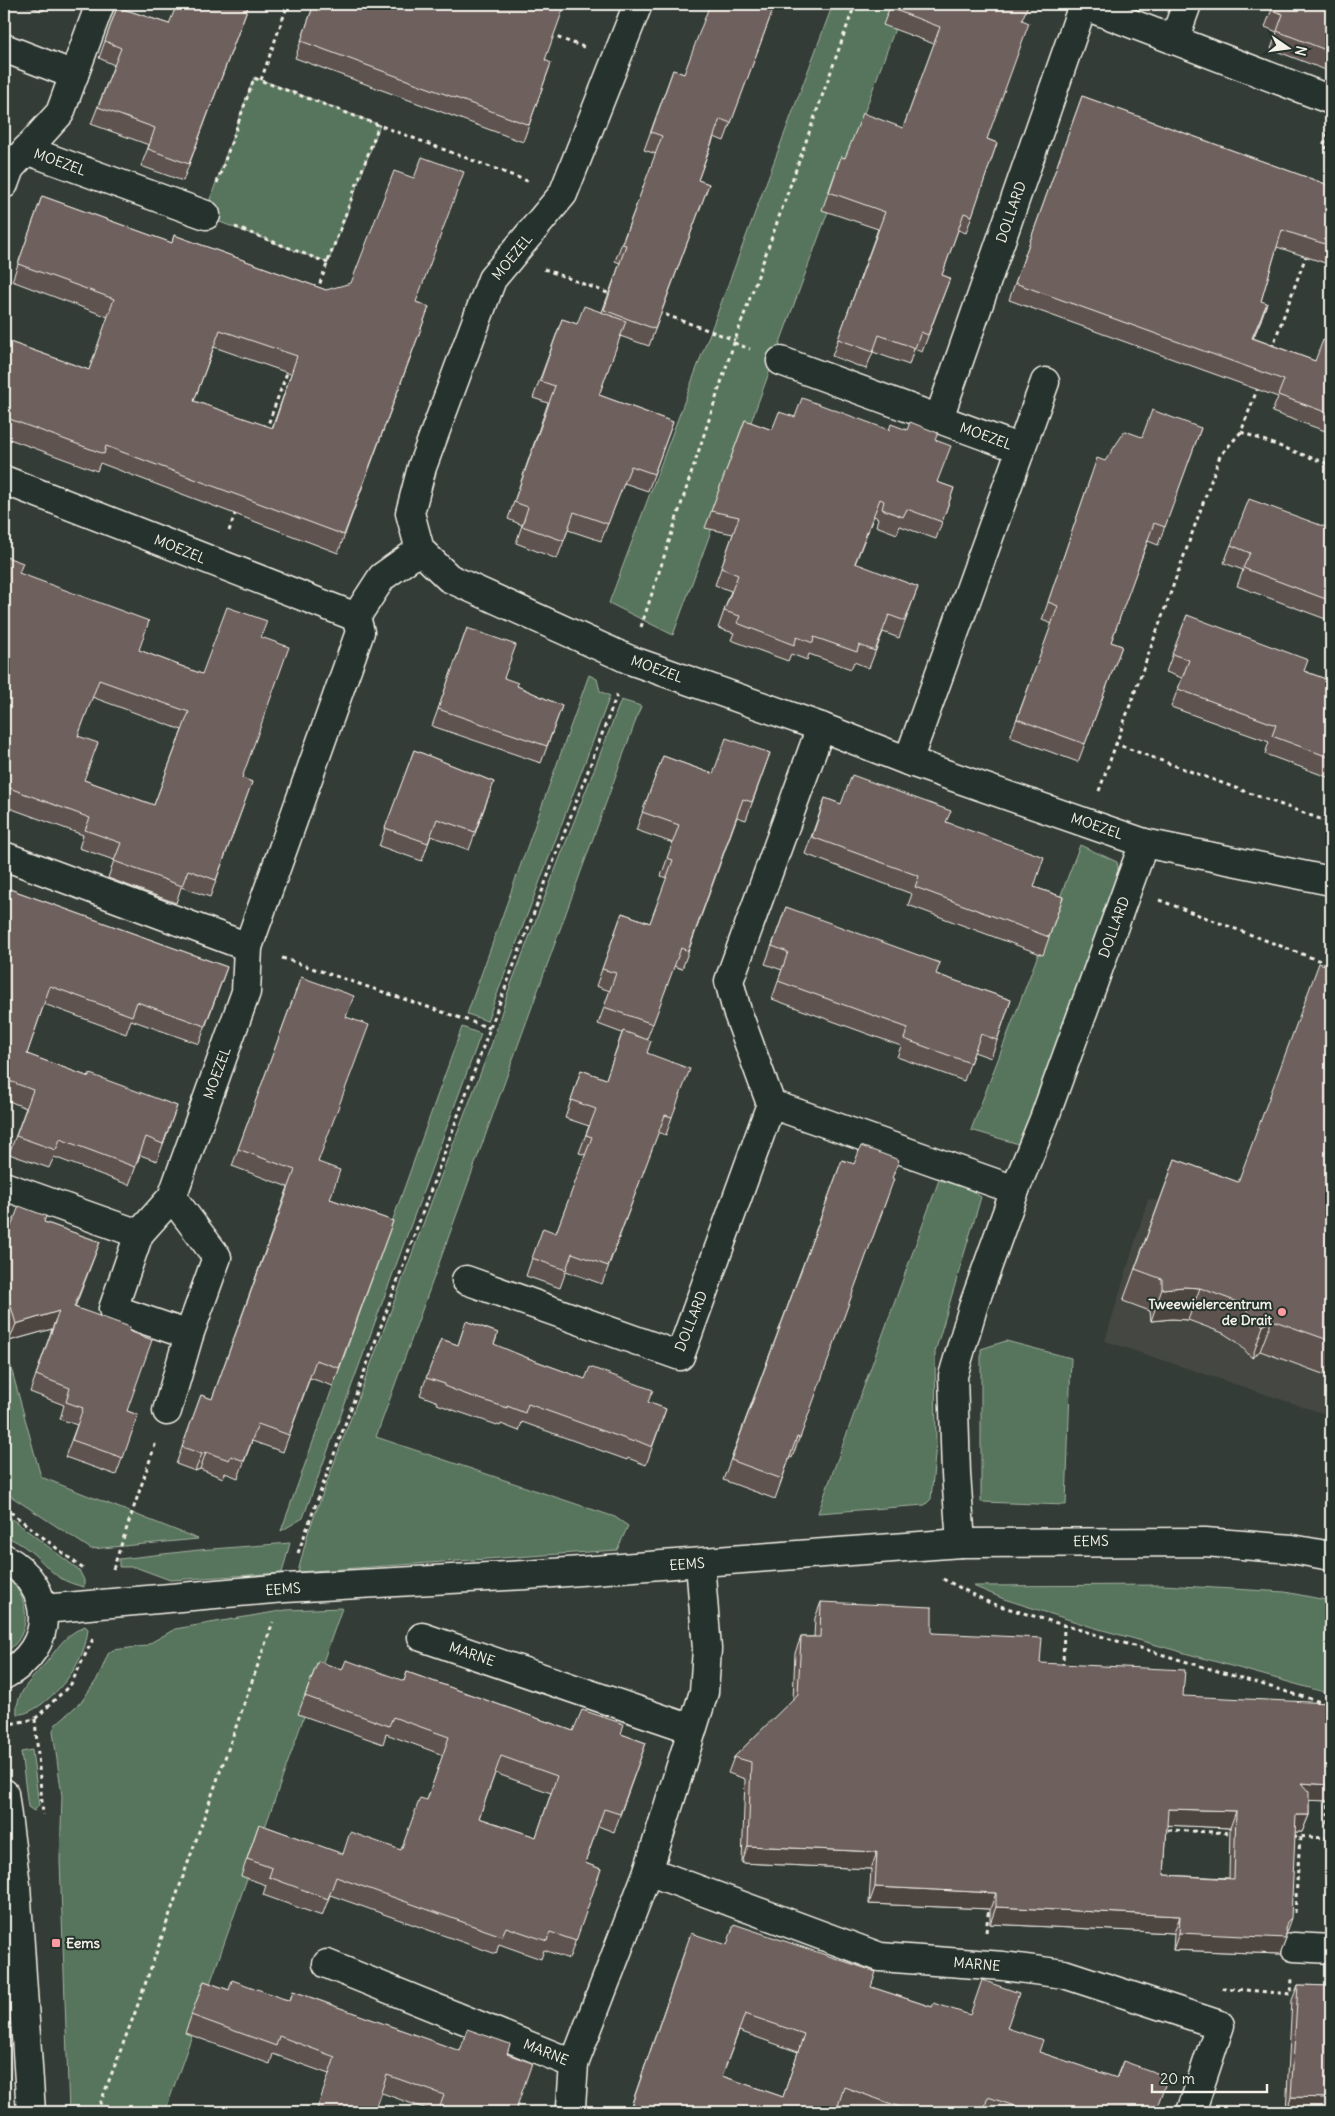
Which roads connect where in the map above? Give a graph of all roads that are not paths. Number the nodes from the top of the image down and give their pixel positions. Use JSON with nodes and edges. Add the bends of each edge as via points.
{"nodes":[{"id":1,"x":100,"y":4,"type":"edge"},
{"id":2,"x":638,"y":4,"type":"edge"},
{"id":3,"x":1082,"y":4,"type":"edge"},
{"id":4,"x":1188,"y":4,"type":"edge"},
{"id":5,"x":1174,"y":40,"type":"junction"},
{"id":6,"x":4,"y":48,"type":"edge"},
{"id":7,"x":74,"y":75,"type":"junction"},
{"id":8,"x":1331,"y":100,"type":"edge"},
{"id":9,"x":26,"y":150,"type":"junction"},
{"id":10,"x":4,"y":184,"type":"edge"},
{"id":11,"x":206,"y":215,"type":"road end"},
{"id":12,"x":781,"y":361,"type":"dead end"},
{"id":13,"x":1046,"y":382,"type":"dead end"},
{"id":14,"x":939,"y":418,"type":"junction"},
{"id":15,"x":1021,"y":449,"type":"junction"},
{"id":16,"x":4,"y":480,"type":"edge"},
{"id":17,"x":420,"y":550,"type":"junction"},
{"id":18,"x":356,"y":618,"type":"junction"},
{"id":19,"x":821,"y":727,"type":"junction"},
{"id":20,"x":908,"y":761,"type":"junction"},
{"id":21,"x":1144,"y":842,"type":"junction"},
{"id":22,"x":4,"y":856,"type":"edge"},
{"id":23,"x":1331,"y":880,"type":"edge"},
{"id":24,"x":248,"y":947,"type":"junction"},
{"id":25,"x":771,"y":1104,"type":"junction"},
{"id":26,"x":4,"y":1186,"type":"edge"},
{"id":27,"x":1015,"y":1190,"type":"junction"},
{"id":28,"x":172,"y":1197,"type":"junction"},
{"id":29,"x":139,"y":1234,"type":"junction"},
{"id":30,"x":466,"y":1280,"type":"dead end"},
{"id":31,"x":189,"y":1335,"type":"junction"},
{"id":32,"x":167,"y":1411,"type":"road end"},
{"id":33,"x":961,"y":1543,"type":"junction"},
{"id":34,"x":1331,"y":1556,"type":"edge"},
{"id":35,"x":4,"y":1558,"type":"edge"},
{"id":36,"x":700,"y":1563,"type":"junction"},
{"id":37,"x":43,"y":1609,"type":"junction"},
{"id":38,"x":422,"y":1638,"type":"dead end"},
{"id":39,"x":4,"y":1675,"type":"edge"},
{"id":40,"x":692,"y":1729,"type":"junction"},
{"id":41,"x":4,"y":1793,"type":"edge"},
{"id":42,"x":648,"y":1871,"type":"junction"},
{"id":43,"x":1294,"y":1948,"type":"road end"},
{"id":44,"x":1331,"y":1949,"type":"edge"},
{"id":45,"x":327,"y":1964,"type":"dead end"},
{"id":46,"x":574,"y":2064,"type":"junction"},
{"id":47,"x":31,"y":2112,"type":"edge"},
{"id":48,"x":573,"y":2112,"type":"edge"},
{"id":49,"x":1190,"y":2112,"type":"edge"}],
"edges":[{"from":1,"to":7,"type":"street","name":"MOEZEL"},
{"from":2,"to":17,"type":"street","name":"MOEZEL","via":[[562,194],[492,279],[422,467],[410,513]]},
{"from":3,"to":5,"type":"street","name":"DOLLARD"},
{"from":3,"to":14,"type":"street","name":"DOLLARD"},
{"from":4,"to":5,"type":"street"},
{"from":5,"to":8,"type":"street","name":"DOLLARD"},
{"from":6,"to":7,"type":"street"},
{"from":7,"to":9,"type":"street","name":"MOEZEL","via":[[60,113]]},
{"from":9,"to":10,"type":"street","name":"MOEZEL","via":[[10,168]]},
{"from":9,"to":11,"type":"street","name":"MOEZEL"},
{"from":12,"to":14,"type":"street","name":"MOEZEL"},
{"from":13,"to":15,"type":"street","name":"MOEZEL"},
{"from":14,"to":15,"type":"street","name":"MOEZEL"},
{"from":15,"to":20,"type":"street","name":"MOEZEL"},
{"from":16,"to":18,"type":"street","name":"MOEZEL"},
{"from":17,"to":18,"type":"street","via":[[382,576]]},
{"from":17,"to":19,"type":"street","name":"MOEZEL","via":[[449,578],[630,660]]},
{"from":18,"to":24,"type":"street","name":"MOEZEL","via":[[360,632]]},
{"from":19,"to":20,"type":"street","name":"MOEZEL"},
{"from":19,"to":25,"type":"street","via":[[728,981]]},
{"from":20,"to":21,"type":"street","name":"MOEZEL"},
{"from":21,"to":23,"type":"street"},
{"from":21,"to":27,"type":"street","name":"DOLLARD","via":[[1044,1119]]},
{"from":22,"to":24,"type":"street"},
{"from":24,"to":28,"type":"street","name":"MOEZEL","via":[[246,992]]},
{"from":25,"to":27,"type":"street"},
{"from":25,"to":30,"type":"street","name":"DOLLARD","via":[[680,1356]]},
{"from":26,"to":29,"type":"street"},
{"from":27,"to":33,"type":"street","name":"DOLLARD","via":[[974,1304],[953,1376]]},
{"from":28,"to":29,"type":"street","name":"MOEZEL"},
{"from":28,"to":31,"type":"street","via":[[217,1257]]},
{"from":29,"to":31,"type":"street","name":"MOEZEL","via":[[113,1309]]},
{"from":31,"to":32,"type":"street"},
{"from":33,"to":34,"type":"street","name":"EEMS","via":[[1205,1542],[1292,1549]]},
{"from":33,"to":36,"type":"street","name":"EEMS"},
{"from":35,"to":37,"type":"street","via":[[29,1577]]},
{"from":36,"to":37,"type":"street","name":"EEMS","via":[[285,1588]]},
{"from":36,"to":40,"type":"street","name":"MARNE","via":[[707,1650],[704,1692]]},
{"from":37,"to":39,"type":"street","via":[[37,1642],[16,1669]]},
{"from":38,"to":40,"type":"street","name":"MARNE"},
{"from":40,"to":42,"type":"street","name":"MARNE"},
{"from":41,"to":47,"type":"street","via":[[16,1885]]},
{"from":42,"to":46,"type":"street","name":"MARNE"},
{"from":42,"to":49,"type":"street","name":"MARNE","via":[[880,1957],[1064,1974],[1220,2025]]},
{"from":43,"to":44,"type":"street"},
{"from":45,"to":46,"type":"street","name":"MARNE"},
{"from":46,"to":48,"type":"street"}]}
